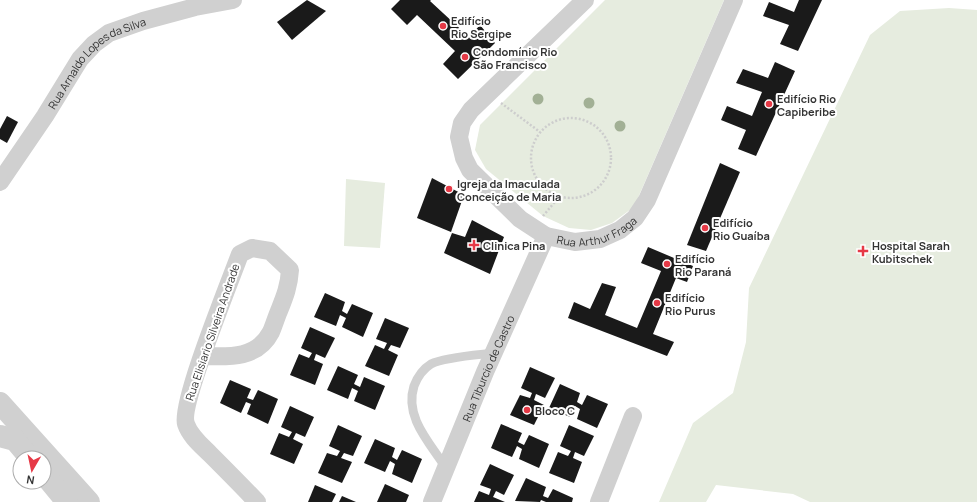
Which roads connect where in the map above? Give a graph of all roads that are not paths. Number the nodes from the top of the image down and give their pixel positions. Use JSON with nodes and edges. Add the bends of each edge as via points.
{"nodes":[{"id":1,"x":233,"y":0,"type":"edge"},
{"id":2,"x":585,"y":0,"type":"edge"},
{"id":3,"x":734,"y":0,"type":"edge"},
{"id":4,"x":0,"y":182,"type":"edge"},
{"id":5,"x":547,"y":228,"type":"junction"},
{"id":6,"x":494,"y":353,"type":"junction"},
{"id":7,"x":203,"y":356,"type":"junction"},
{"id":8,"x":0,"y":403,"type":"edge"},
{"id":9,"x":633,"y":416,"type":"dead end"},
{"id":10,"x":0,"y":436,"type":"edge"},
{"id":11,"x":23,"y":450,"type":"edge"},
{"id":12,"x":446,"y":468,"type":"junction"},
{"id":13,"x":52,"y":484,"type":"edge"},
{"id":14,"x":67,"y":502,"type":"edge"},
{"id":15,"x":89,"y":502,"type":"edge"},
{"id":16,"x":258,"y":502,"type":"edge"},
{"id":17,"x":432,"y":502,"type":"edge"},
{"id":18,"x":599,"y":502,"type":"edge"}],
"edges":[{"from":1,"to":4,"type":"street","name":"Rua Arnaldo Lopes da Silva","via":[[143,21],[109,33],[94,44],[80,59]]},
{"from":2,"to":5,"type":"street","name":"Rua Arthur Fraga","via":[[471,110],[462,123],[459,137],[470,170],[520,219]]},
{"from":3,"to":5,"type":"street","name":"Rua Arthur Fraga","via":[[647,200],[635,218],[620,230],[600,239],[575,242]]},
{"from":5,"to":6,"type":"street","name":"Rua Tiburcio de Castro"},
{"from":6,"to":12,"type":"street","name":"Rua Tiburcio de Castro"},
{"from":6,"to":12,"type":"lane","via":[[430,364],[416,381],[411,396],[412,411],[417,425]]},
{"from":7,"to":7,"type":"street","name":"Rua Elisiario Silveira Andrade","via":[[240,254],[252,248],[270,251],[290,270],[289,284],[271,332],[262,345],[248,353],[234,357]]},
{"from":7,"to":16,"type":"street","name":"Rua Elisiario Silveira Andrade","via":[[185,411],[185,423],[194,437]]},
{"from":8,"to":15,"type":"street"},
{"from":9,"to":18,"type":"street"},
{"from":10,"to":11,"type":"street","via":[[15,440]]},
{"from":12,"to":17,"type":"street","name":"Rua Tiburcio de Castro"},
{"from":13,"to":14,"type":"street"}]}
